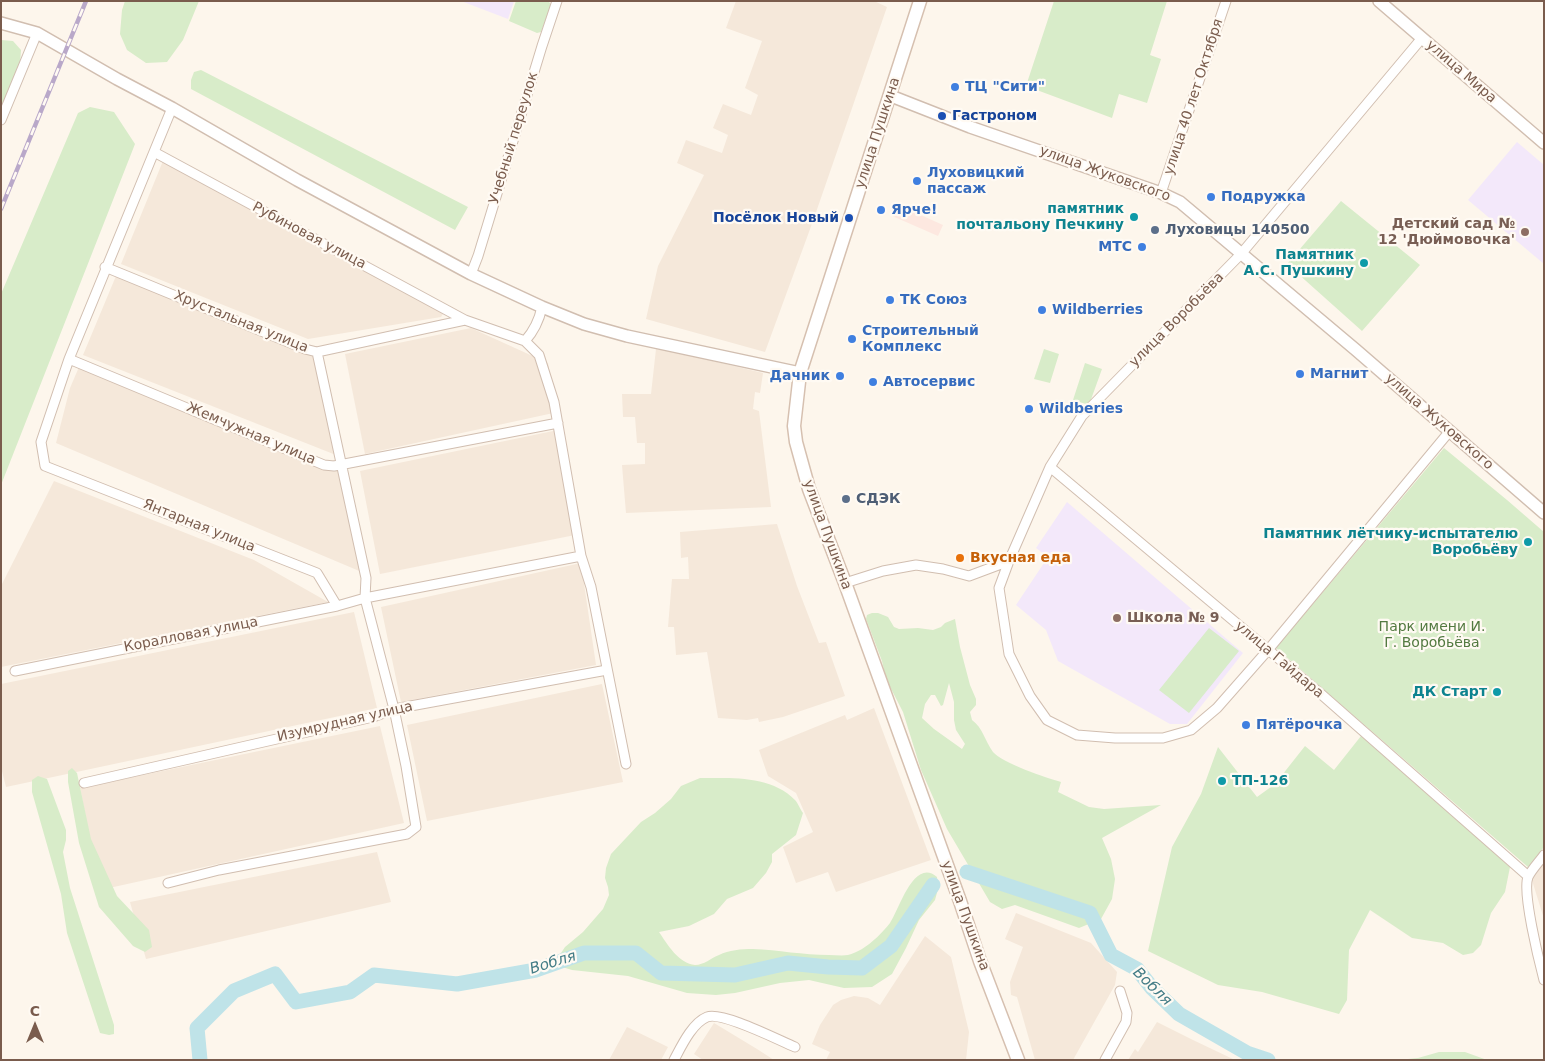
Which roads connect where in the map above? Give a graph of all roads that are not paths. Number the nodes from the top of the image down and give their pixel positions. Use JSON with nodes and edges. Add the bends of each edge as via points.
{"nodes":[{"id":1,"x":557,"y":1,"type":"edge"},
{"id":2,"x":920,"y":1,"type":"edge"},
{"id":3,"x":1226,"y":1,"type":"edge"},
{"id":4,"x":1378,"y":1,"type":"edge"},
{"id":5,"x":1,"y":23,"type":"edge"},
{"id":6,"x":37,"y":34,"type":"junction"},
{"id":7,"x":1422,"y":38,"type":"junction"},
{"id":8,"x":890,"y":96,"type":"junction"},
{"id":9,"x":172,"y":108,"type":"junction"},
{"id":10,"x":1,"y":120,"type":"edge"},
{"id":11,"x":1544,"y":143,"type":"edge"},
{"id":12,"x":154,"y":152,"type":"junction"},
{"id":13,"x":1161,"y":193,"type":"junction"},
{"id":14,"x":1241,"y":254,"type":"junction"},
{"id":15,"x":106,"y":267,"type":"junction"},
{"id":16,"x":471,"y":274,"type":"junction"},
{"id":17,"x":542,"y":307,"type":"junction"},
{"id":18,"x":465,"y":320,"type":"junction"},
{"id":19,"x":525,"y":341,"type":"junction"},
{"id":20,"x":317,"y":352,"type":"junction"},
{"id":21,"x":68,"y":359,"type":"junction"},
{"id":22,"x":800,"y":373,"type":"junction"},
{"id":23,"x":558,"y":423,"type":"junction"},
{"id":24,"x":1449,"y":432,"type":"junction"},
{"id":25,"x":341,"y":466,"type":"junction"},
{"id":26,"x":1050,"y":467,"type":"junction"},
{"id":27,"x":1544,"y":513,"type":"edge"},
{"id":28,"x":581,"y":556,"type":"junction"},
{"id":29,"x":1009,"y":561,"type":"junction"},
{"id":30,"x":845,"y":583,"type":"junction"},
{"id":31,"x":365,"y":598,"type":"junction"},
{"id":32,"x":337,"y":606,"type":"junction"},
{"id":33,"x":1268,"y":650,"type":"junction"},
{"id":34,"x":607,"y":670,"type":"junction"},
{"id":35,"x":15,"y":671,"type":"dead end"},
{"id":36,"x":394,"y":710,"type":"junction"},
{"id":37,"x":626,"y":764,"type":"dead end"},
{"id":38,"x":84,"y":782,"type":"dead end"},
{"id":39,"x":1544,"y":855,"type":"edge"},
{"id":40,"x":1528,"y":876,"type":"junction"},
{"id":41,"x":168,"y":882,"type":"dead end"},
{"id":42,"x":1544,"y":980,"type":"edge"},
{"id":43,"x":1120,"y":991,"type":"dead end"},
{"id":44,"x":794,"y":1047,"type":"dead end"},
{"id":45,"x":674,"y":1060,"type":"edge"},
{"id":46,"x":1018,"y":1060,"type":"edge"},
{"id":47,"x":1105,"y":1060,"type":"edge"}],
"edges":[{"from":1,"to":16,"type":"street","name":"Учебный переулок"},
{"from":2,"to":8,"type":"main road","name":"улица Пушкина"},
{"from":3,"to":13,"type":"street","name":"улица 40 лет Октября"},
{"from":4,"to":7,"type":"street","name":"улица Мира"},
{"from":5,"to":6,"type":"street"},
{"from":6,"to":9,"type":"street"},
{"from":6,"to":10,"type":"street"},
{"from":7,"to":11,"type":"street","name":"улица Мира"},
{"from":7,"to":14,"type":"street","name":"улица Воробьёва"},
{"from":8,"to":13,"type":"street","name":"улица Жуковского"},
{"from":8,"to":22,"type":"main road","name":"улица Пушкина"},
{"from":9,"to":12,"type":"street"},
{"from":9,"to":16,"type":"street"},
{"from":12,"to":15,"type":"street"},
{"from":12,"to":18,"type":"street","name":"Рубиновая улица"},
{"from":13,"to":14,"type":"street","name":"улица Жуковского","via":[[1180,202]]},
{"from":14,"to":24,"type":"street","name":"улица Жуковского"},
{"from":14,"to":26,"type":"street","name":"улица Воробьёва","via":[[1082,416]]},
{"from":15,"to":20,"type":"street","name":"Хрустальная улица"},
{"from":15,"to":21,"type":"street"},
{"from":16,"to":17,"type":"street"},
{"from":17,"to":19,"type":"street","via":[[539,319]]},
{"from":17,"to":22,"type":"street","via":[[584,324],[627,336]]},
{"from":18,"to":19,"type":"street"},
{"from":18,"to":20,"type":"street","name":"Хрустальная улица"},
{"from":19,"to":23,"type":"street","via":[[539,355]]},
{"from":20,"to":25,"type":"street"},
{"from":21,"to":25,"type":"street","name":"Жемчужная улица","via":[[324,465]]},
{"from":21,"to":32,"type":"street","name":"Янтарная улица","via":[[41,442],[45,466],[317,573]]},
{"from":22,"to":30,"type":"main road","name":"улица Пушкина","via":[[794,426],[796,442],[809,489]]},
{"from":23,"to":25,"type":"street","name":"Жемчужная улица"},
{"from":23,"to":28,"type":"street"},
{"from":24,"to":27,"type":"street","name":"улица Жуковского"},
{"from":24,"to":33,"type":"street","name":"улица Воробьёва"},
{"from":25,"to":31,"type":"street","via":[[366,578]]},
{"from":26,"to":29,"type":"street","name":"улица Воробьёва"},
{"from":26,"to":33,"type":"street","name":"улица Гайдара"},
{"from":28,"to":31,"type":"street"},
{"from":28,"to":34,"type":"street","via":[[591,587]]},
{"from":29,"to":30,"type":"street","via":[[968,576],[916,565]]},
{"from":29,"to":33,"type":"street","name":"улица Воробьёва","via":[[999,588],[1009,654],[1030,696],[1047,720],[1077,735],[1163,738],[1191,730],[1217,708]]},
{"from":30,"to":46,"type":"main road","name":"улица Пушкина"},
{"from":31,"to":32,"type":"street","name":"Коралловая улица"},
{"from":31,"to":36,"type":"street"},
{"from":32,"to":35,"type":"street","name":"Коралловая улица"},
{"from":33,"to":40,"type":"street","name":"улица Гайдара"},
{"from":34,"to":36,"type":"street","name":"Изумрудная улица"},
{"from":34,"to":37,"type":"street"},
{"from":36,"to":38,"type":"street","name":"Изумрудная улица"},
{"from":36,"to":41,"type":"street","via":[[416,827],[407,834]]},
{"from":39,"to":40,"type":"street"},
{"from":40,"to":42,"type":"street","via":[[1529,911]]},
{"from":43,"to":47,"type":"street","via":[[1127,1013],[1126,1022]]},
{"from":44,"to":45,"type":"street","via":[[755,1029],[712,1016],[706,1017],[690,1032]]}]}
